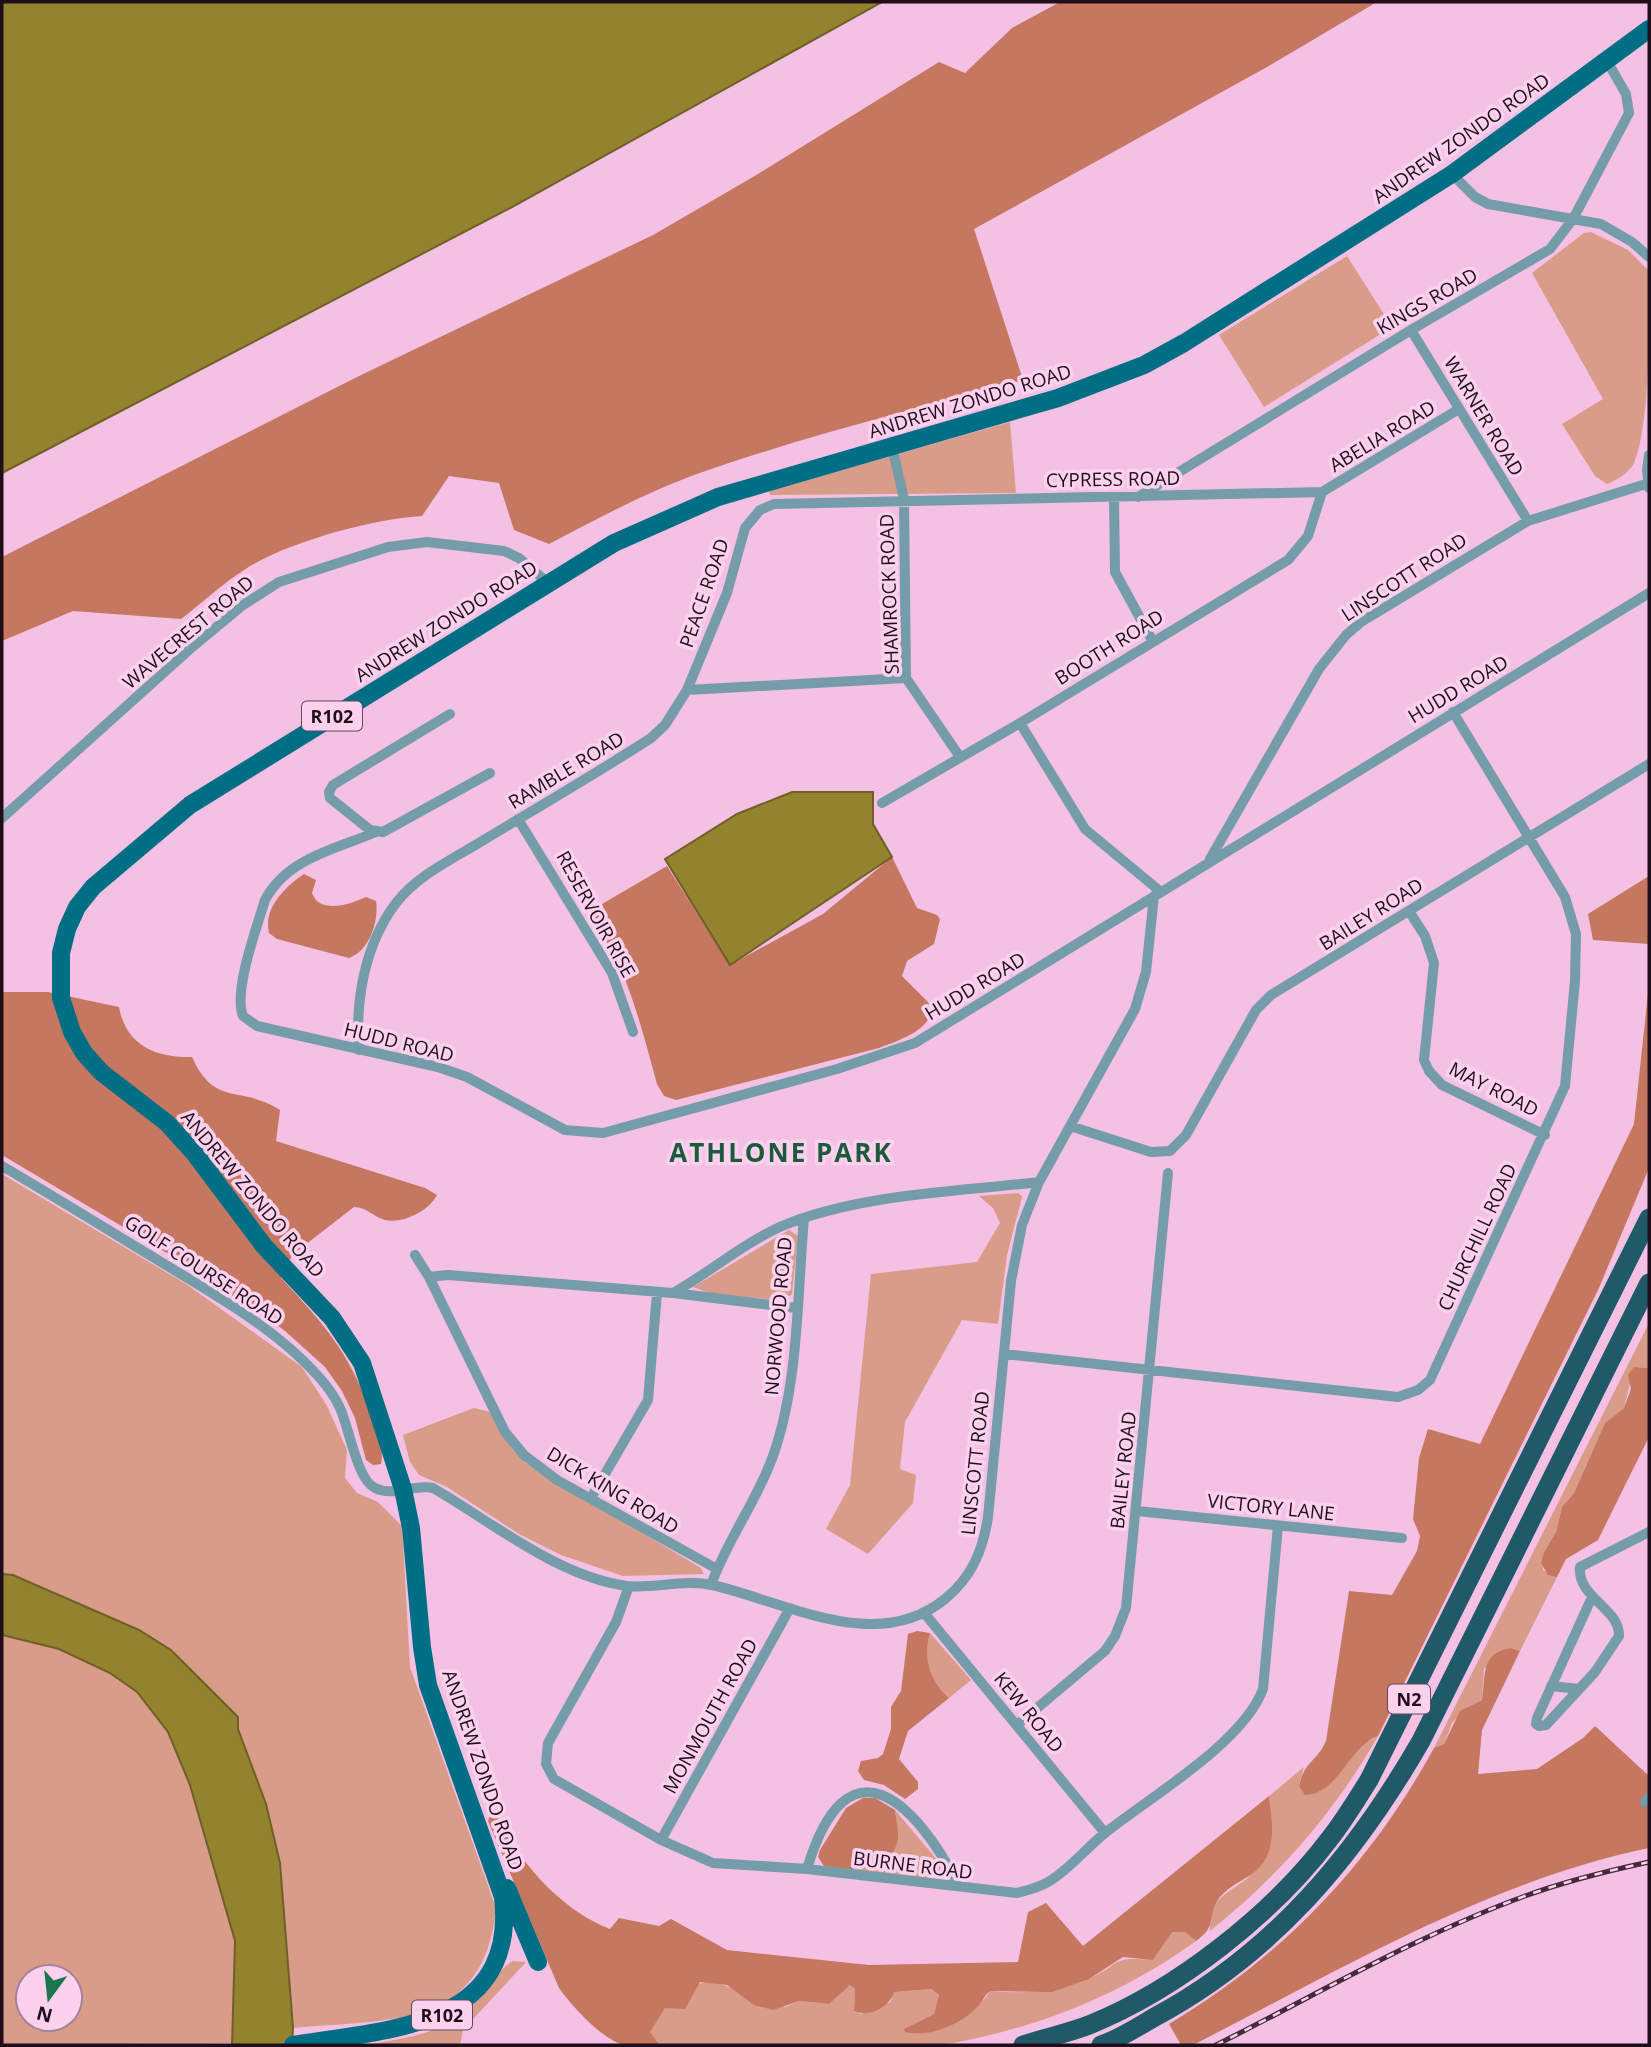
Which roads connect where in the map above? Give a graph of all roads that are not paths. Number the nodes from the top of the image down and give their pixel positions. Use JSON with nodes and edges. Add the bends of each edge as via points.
{"nodes":[{"id":1,"x":1649,"y":29,"type":"edge"},
{"id":2,"x":1607,"y":61,"type":"junction"},
{"id":3,"x":1452,"y":174,"type":"junction"},
{"id":4,"x":1573,"y":219,"type":"junction"},
{"id":5,"x":1649,"y":257,"type":"edge"},
{"id":6,"x":1411,"y":330,"type":"junction"},
{"id":7,"x":1460,"y":409,"type":"junction"},
{"id":8,"x":892,"y":447,"type":"junction"},
{"id":9,"x":1649,"y":455,"type":"edge"},
{"id":10,"x":1649,"y":485,"type":"edge"},
{"id":11,"x":1322,"y":492,"type":"junction"},
{"id":12,"x":1114,"y":498,"type":"junction"},
{"id":13,"x":1138,"y":498,"type":"junction"},
{"id":14,"x":904,"y":499,"type":"junction"},
{"id":15,"x":760,"y":510,"type":"joint"},
{"id":16,"x":1528,"y":521,"type":"junction"},
{"id":17,"x":547,"y":582,"type":"junction"},
{"id":18,"x":1649,"y":593,"type":"edge"},
{"id":19,"x":1152,"y":640,"type":"junction"},
{"id":20,"x":906,"y":678,"type":"junction"},
{"id":21,"x":687,"y":690,"type":"junction"},
{"id":22,"x":1453,"y":712,"type":"junction"},
{"id":23,"x":450,"y":714,"type":"dead end"},
{"id":24,"x":1020,"y":723,"type":"junction"},
{"id":25,"x":960,"y":757,"type":"junction"},
{"id":26,"x":1649,"y":764,"type":"edge"},
{"id":27,"x":490,"y":773,"type":"dead end"},
{"id":28,"x":882,"y":803,"type":"dead end"},
{"id":29,"x":2,"y":818,"type":"edge"},
{"id":30,"x":519,"y":819,"type":"junction"},
{"id":31,"x":376,"y":832,"type":"junction"},
{"id":32,"x":1531,"y":837,"type":"junction"},
{"id":33,"x":1209,"y":861,"type":"junction"},
{"id":34,"x":1157,"y":894,"type":"junction"},
{"id":35,"x":1409,"y":911,"type":"junction"},
{"id":36,"x":633,"y":1032,"type":"dead end"},
{"id":37,"x":359,"y":1050,"type":"junction"},
{"id":38,"x":1070,"y":1126,"type":"junction"},
{"id":39,"x":1545,"y":1135,"type":"junction"},
{"id":40,"x":2,"y":1166,"type":"edge"},
{"id":41,"x":1168,"y":1173,"type":"dead end"},
{"id":42,"x":1039,"y":1182,"type":"junction"},
{"id":43,"x":1649,"y":1201,"type":"edge"},
{"id":44,"x":1649,"y":1218,"type":"edge"},
{"id":45,"x":804,"y":1219,"type":"junction"},
{"id":46,"x":415,"y":1255,"type":"dead end"},
{"id":47,"x":429,"y":1277,"type":"junction"},
{"id":48,"x":1620,"y":1277,"type":"junction"},
{"id":49,"x":1649,"y":1283,"type":"edge"},
{"id":50,"x":657,"y":1293,"type":"junction"},
{"id":51,"x":673,"y":1293,"type":"junction"},
{"id":52,"x":1649,"y":1304,"type":"edge"},
{"id":53,"x":796,"y":1308,"type":"junction"},
{"id":54,"x":1631,"y":1320,"type":"junction"},
{"id":55,"x":1004,"y":1354,"type":"junction"},
{"id":56,"x":1150,"y":1370,"type":"junction"},
{"id":57,"x":403,"y":1489,"type":"junction"},
{"id":58,"x":591,"y":1498,"type":"junction"},
{"id":59,"x":1137,"y":1511,"type":"junction"},
{"id":60,"x":1278,"y":1526,"type":"junction"},
{"id":61,"x":1649,"y":1532,"type":"edge"},
{"id":62,"x":1402,"y":1538,"type":"dead end"},
{"id":63,"x":717,"y":1569,"type":"junction"},
{"id":64,"x":711,"y":1585,"type":"junction"},
{"id":65,"x":629,"y":1586,"type":"junction"},
{"id":66,"x":1592,"y":1597,"type":"junction"},
{"id":67,"x":790,"y":1608,"type":"junction"},
{"id":68,"x":925,"y":1614,"type":"junction"},
{"id":69,"x":1551,"y":1686,"type":"junction"},
{"id":70,"x":1579,"y":1689,"type":"junction"},
{"id":71,"x":1017,"y":1725,"type":"junction"},
{"id":72,"x":1105,"y":1833,"type":"junction"},
{"id":73,"x":661,"y":1840,"type":"junction"},
{"id":74,"x":807,"y":1870,"type":"junction"},
{"id":75,"x":500,"y":1880,"type":"junction"},
{"id":76,"x":959,"y":1886,"type":"junction"},
{"id":77,"x":538,"y":1962,"type":"dead end"},
{"id":78,"x":293,"y":2045,"type":"edge"},
{"id":79,"x":1023,"y":2045,"type":"edge"},
{"id":80,"x":1101,"y":2045,"type":"edge"}],
"edges":[{"from":1,"to":2,"type":"main road","name":"ANDREW ZONDO ROAD","number":"R102"},
{"from":2,"to":3,"type":"main road","name":"ANDREW ZONDO ROAD","number":"R102"},
{"from":2,"to":4,"type":"street","name":"KINGS ROAD","via":[[1626,94],[1629,113]]},
{"from":3,"to":4,"type":"street","via":[[1488,204]]},
{"from":3,"to":8,"type":"main road","name":"ANDREW ZONDO ROAD","number":"R102","via":[[1144,365],[1058,398]]},
{"from":4,"to":5,"type":"street","via":[[1601,225]]},
{"from":4,"to":6,"type":"street","name":"KINGS ROAD","via":[[1560,239],[1541,255]]},
{"from":6,"to":7,"type":"street","name":"WARNER ROAD"},
{"from":6,"to":13,"type":"street","name":"KINGS ROAD"},
{"from":7,"to":11,"type":"street","name":"ABELIA ROAD"},
{"from":7,"to":16,"type":"street","name":"WARNER ROAD"},
{"from":8,"to":14,"type":"street"},
{"from":8,"to":17,"type":"main road","name":"ANDREW ZONDO ROAD","number":"R102","via":[[771,480],[679,512]]},
{"from":9,"to":10,"type":"street"},
{"from":10,"to":16,"type":"street","name":"LINSCOTT ROAD"},
{"from":11,"to":13,"type":"street","name":"CYPRESS ROAD"},
{"from":11,"to":19,"type":"street","name":"BOOTH ROAD","via":[[1308,536],[1288,560]]},
{"from":12,"to":13,"type":"street","name":"CYPRESS ROAD"},
{"from":12,"to":14,"type":"street","name":"CYPRESS ROAD"},
{"from":12,"to":19,"type":"street","via":[[1115,572]]},
{"from":14,"to":15,"type":"street","name":"CYPRESS ROAD","via":[[790,502]]},
{"from":14,"to":20,"type":"street","name":"SHAMROCK ROAD"},
{"from":15,"to":21,"type":"street","name":"PEACE ROAD","via":[[745,528],[727,593]]},
{"from":16,"to":33,"type":"street","name":"LINSCOTT ROAD","via":[[1346,635],[1319,669]]},
{"from":17,"to":29,"type":"street","name":"WAVECREST ROAD","via":[[504,551],[427,542],[388,547],[279,582],[190,649]]},
{"from":17,"to":57,"type":"main road","name":"ANDREW ZONDO ROAD","number":"R102","via":[[190,805],[93,887],[77,907],[61,953],[61,998],[84,1053],[101,1072],[167,1123],[264,1246],[351,1343],[370,1381]]},
{"from":18,"to":22,"type":"street","name":"HUDD ROAD"},
{"from":19,"to":24,"type":"street","name":"BOOTH ROAD"},
{"from":20,"to":21,"type":"street"},
{"from":20,"to":25,"type":"street","name":"SHAMROCK ROAD"},
{"from":21,"to":30,"type":"street","name":"RAMBLE ROAD","via":[[666,725],[651,738]]},
{"from":22,"to":32,"type":"street","name":"CHURCHILL ROAD"},
{"from":22,"to":33,"type":"street","name":"HUDD ROAD"},
{"from":23,"to":31,"type":"street","via":[[330,789],[330,798]]},
{"from":24,"to":25,"type":"street","name":"BOOTH ROAD"},
{"from":24,"to":34,"type":"street","via":[[1080,822]]},
{"from":25,"to":28,"type":"street","name":"BOOTH ROAD"},
{"from":26,"to":32,"type":"street","name":"BAILEY ROAD"},
{"from":27,"to":31,"type":"street"},
{"from":30,"to":36,"type":"street","name":"RESERVOIR RISE","via":[[612,973]]},
{"from":30,"to":37,"type":"street","name":"RAMBLE ROAD","via":[[420,880],[397,903],[377,937],[363,982],[357,1020]]},
{"from":31,"to":37,"type":"street","name":"HUDD ROAD","via":[[317,853],[271,890],[239,1001],[249,1022]]},
{"from":32,"to":35,"type":"street","name":"BAILEY ROAD"},
{"from":32,"to":39,"type":"street","name":"CHURCHILL ROAD","via":[[1565,897],[1576,934],[1570,1057],[1565,1086]]},
{"from":33,"to":34,"type":"street","name":"HUDD ROAD"},
{"from":34,"to":37,"type":"street","name":"HUDD ROAD","via":[[902,1049],[603,1133],[565,1130],[460,1075]]},
{"from":34,"to":38,"type":"street","name":"LINSCOTT ROAD","via":[[1146,972],[1135,1009]]},
{"from":35,"to":38,"type":"street","name":"BAILEY ROAD","via":[[1263,1002],[1186,1135],[1170,1151],[1151,1152]]},
{"from":35,"to":39,"type":"street","name":"MAY ROAD","via":[[1425,936],[1434,963],[1424,1060],[1429,1071],[1442,1085]]},
{"from":38,"to":42,"type":"street","name":"LINSCOTT ROAD"},
{"from":39,"to":56,"type":"street","name":"CHURCHILL ROAD","via":[[1439,1364],[1418,1390],[1398,1397]]},
{"from":40,"to":57,"type":"street","name":"GOLF COURSE ROAD","via":[[238,1308],[279,1339],[305,1362],[338,1404],[366,1482],[386,1492]]},
{"from":41,"to":56,"type":"street","name":"BAILEY ROAD"},
{"from":42,"to":45,"type":"street","via":[[886,1200]]},
{"from":42,"to":55,"type":"street","name":"LINSCOTT ROAD","via":[[1017,1243]]},
{"from":43,"to":48,"type":"highway"},
{"from":44,"to":48,"type":"highway","number":"N2"},
{"from":45,"to":51,"type":"street","via":[[772,1232]]},
{"from":45,"to":53,"type":"street","name":"NORWOOD ROAD"},
{"from":46,"to":47,"type":"street","name":"DICK KING ROAD"},
{"from":47,"to":50,"type":"street"},
{"from":47,"to":58,"type":"street","name":"DICK KING ROAD","via":[[513,1444],[540,1469]]},
{"from":48,"to":79,"type":"highway","number":"N2","via":[[1369,1780],[1331,1838],[1219,1949],[1090,2025]]},
{"from":49,"to":54,"type":"highway","number":"N2"},
{"from":50,"to":51,"type":"street"},
{"from":50,"to":58,"type":"street","via":[[648,1400]]},
{"from":51,"to":53,"type":"street"},
{"from":52,"to":54,"type":"highway"},
{"from":53,"to":63,"type":"street","name":"NORWOOD ROAD","via":[[785,1418],[767,1472]]},
{"from":54,"to":80,"type":"highway","number":"N2","via":[[1421,1741],[1351,1850],[1317,1891],[1232,1969],[1173,2008]]},
{"from":55,"to":56,"type":"street","name":"CHURCHILL ROAD"},
{"from":55,"to":68,"type":"street","name":"LINSCOTT ROAD","via":[[982,1548],[965,1580]]},
{"from":56,"to":59,"type":"street","name":"BAILEY ROAD"},
{"from":57,"to":65,"type":"street","name":"LINSCOTT ROAD","via":[[433,1488],[534,1550]]},
{"from":57,"to":75,"type":"main road","name":"ANDREW ZONDO ROAD","number":"R102","via":[[416,1558],[429,1685]]},
{"from":58,"to":63,"type":"street","name":"DICK KING ROAD"},
{"from":59,"to":60,"type":"street","name":"VICTORY LANE"},
{"from":59,"to":71,"type":"street","name":"BAILEY ROAD","via":[[1126,1608],[1115,1636],[1105,1651]]},
{"from":60,"to":62,"type":"street","name":"VICTORY LANE"},
{"from":60,"to":72,"type":"street","name":"BURNE ROAD","via":[[1263,1689],[1252,1711],[1206,1755]]},
{"from":61,"to":66,"type":"street","via":[[1580,1567],[1580,1577]]},
{"from":63,"to":64,"type":"street","name":"NORWOOD ROAD"},
{"from":64,"to":65,"type":"street","name":"LINSCOTT ROAD"},
{"from":64,"to":67,"type":"street","name":"LINSCOTT ROAD"},
{"from":65,"to":73,"type":"street","name":"BURNE ROAD","via":[[616,1622],[548,1743],[546,1764],[554,1779]]},
{"from":66,"to":69,"type":"street"},
{"from":66,"to":70,"type":"street","via":[[1616,1621],[1619,1636]]},
{"from":67,"to":68,"type":"street","name":"LINSCOTT ROAD","via":[[871,1626]]},
{"from":67,"to":73,"type":"street","name":"MONMOUTH ROAD"},
{"from":68,"to":71,"type":"street","name":"KEW ROAD"},
{"from":69,"to":70,"type":"street"},
{"from":69,"to":70,"type":"street","via":[[1537,1718],[1539,1726]]},
{"from":71,"to":72,"type":"street","name":"KEW ROAD"},
{"from":72,"to":76,"type":"street","name":"BURNE ROAD","via":[[1058,1876],[1037,1887],[1004,1893]]},
{"from":73,"to":74,"type":"street","name":"BURNE ROAD","via":[[713,1863]]},
{"from":74,"to":76,"type":"street","name":"BURNE ROAD"},
{"from":74,"to":76,"type":"street","via":[[812,1852],[841,1802],[865,1792],[880,1793],[892,1798],[924,1832]]},
{"from":75,"to":77,"type":"main road","via":[[516,1905]]},
{"from":75,"to":78,"type":"main road","name":"ANDREW ZONDO ROAD","number":"R102","via":[[505,1913],[501,1945],[477,1989],[450,2011],[418,2024]]}]}
